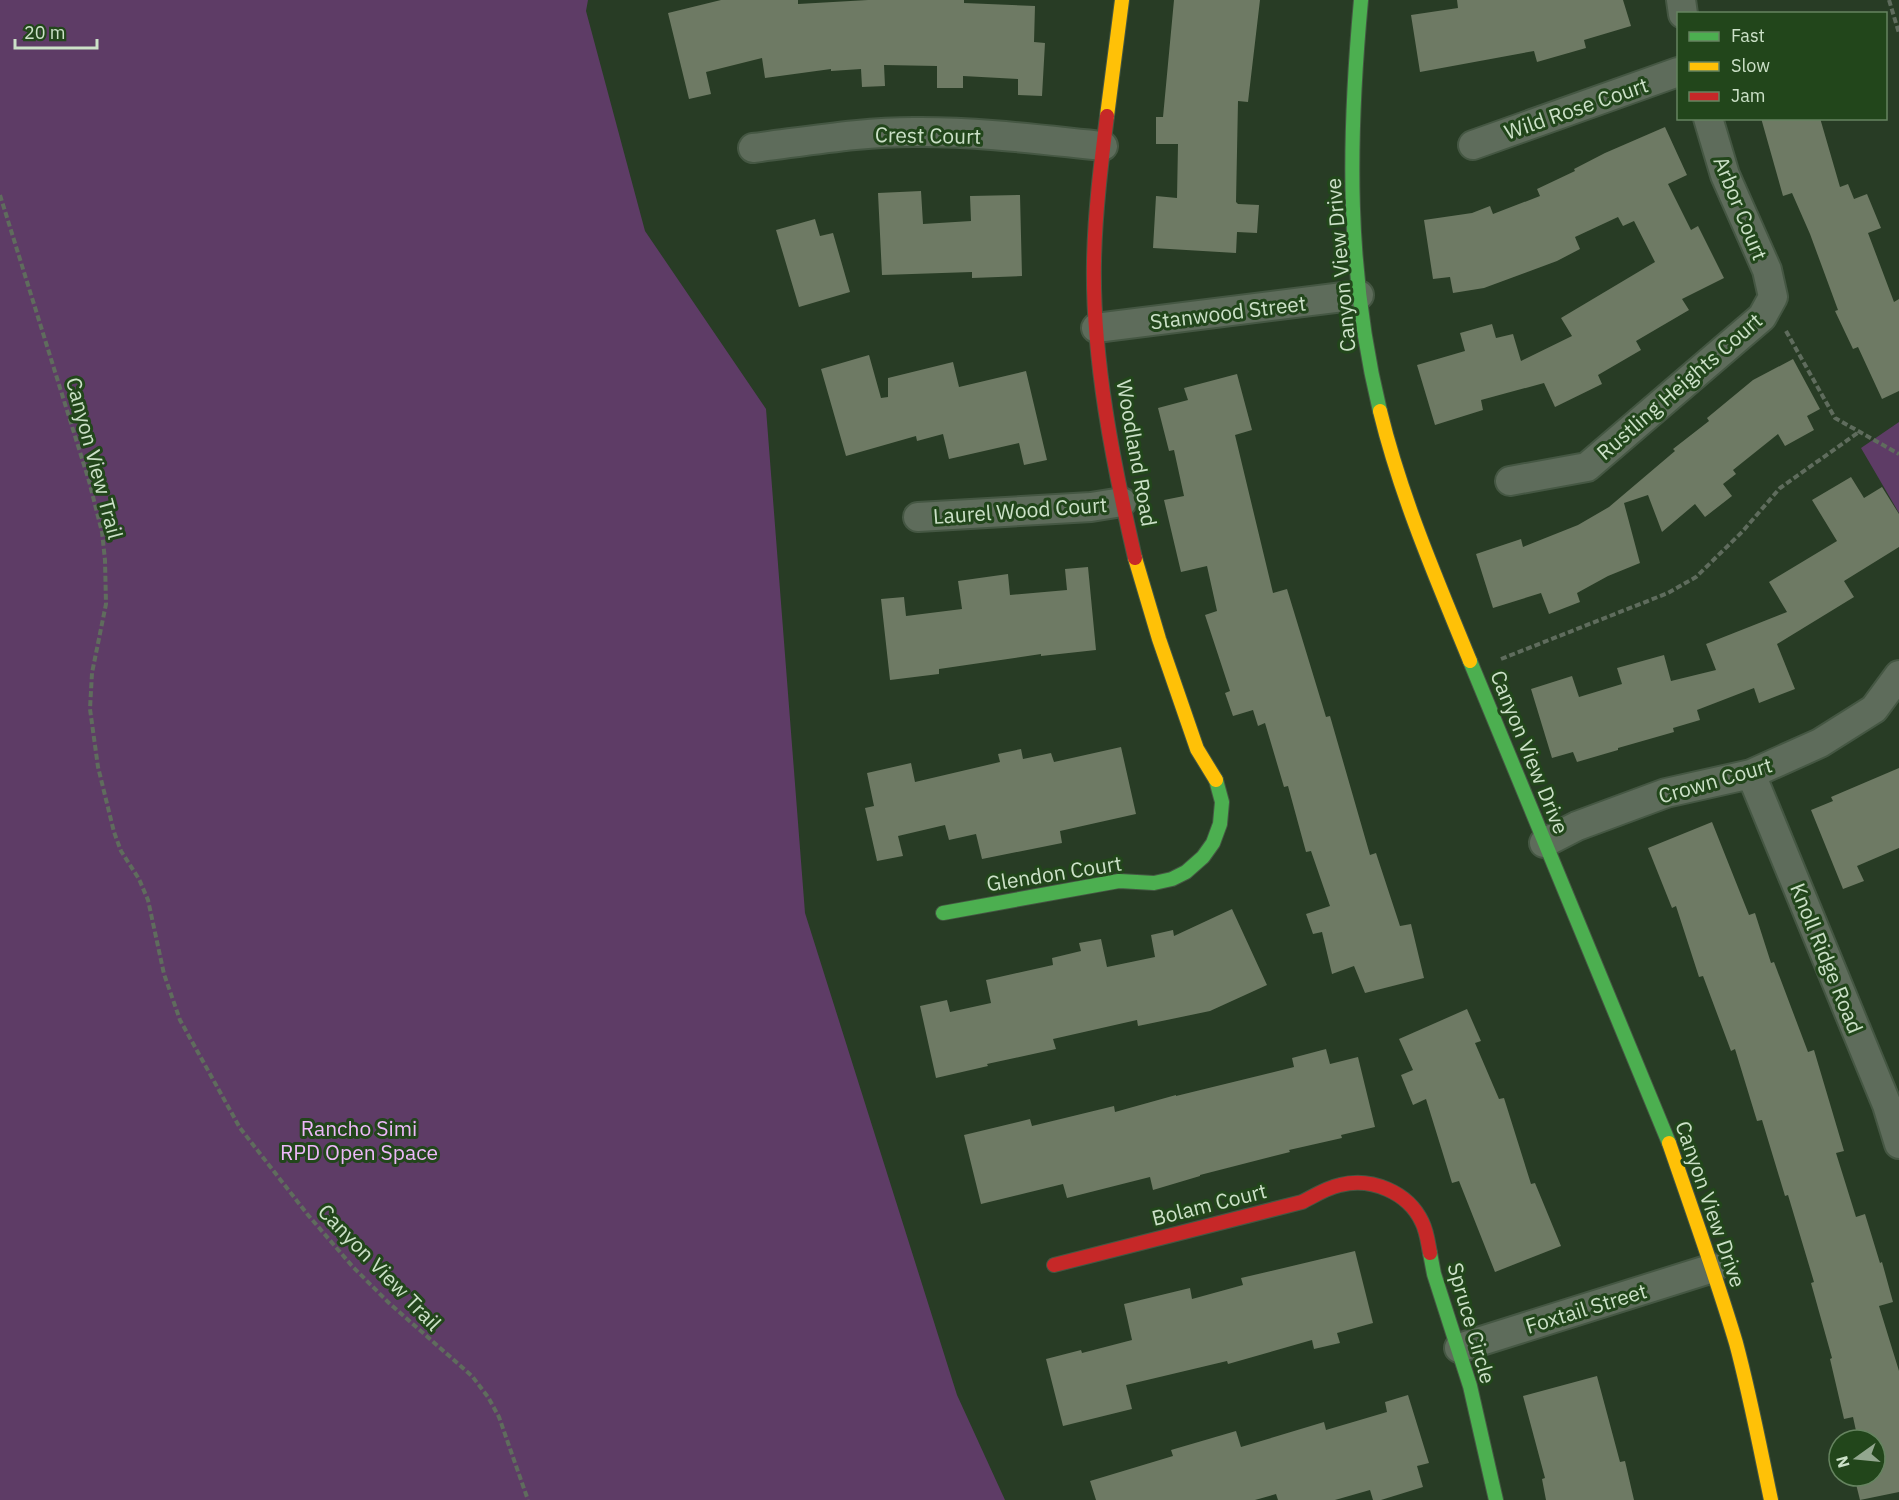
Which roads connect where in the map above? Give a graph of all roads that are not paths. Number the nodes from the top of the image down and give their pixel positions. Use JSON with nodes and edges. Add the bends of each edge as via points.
{"nodes":[{"id":1,"x":1122,"y":0,"type":"edge"},
{"id":2,"x":1361,"y":0,"type":"edge"},
{"id":3,"x":1677,"y":72,"type":"edge"},
{"id":4,"x":1709,"y":120,"type":"edge"},
{"id":5,"x":1473,"y":145,"type":"dead end"},
{"id":6,"x":1103,"y":146,"type":"junction"},
{"id":7,"x":753,"y":148,"type":"dead end"},
{"id":8,"x":1359,"y":295,"type":"junction"},
{"id":9,"x":1773,"y":297,"type":"joint"},
{"id":10,"x":1096,"y":328,"type":"junction"},
{"id":11,"x":1510,"y":481,"type":"dead end"},
{"id":12,"x":1122,"y":502,"type":"junction"},
{"id":13,"x":918,"y":517,"type":"dead end"},
{"id":14,"x":1899,"y":675,"type":"edge"},
{"id":15,"x":1751,"y":774,"type":"junction"},
{"id":16,"x":1544,"y":843,"type":"junction"},
{"id":17,"x":1172,"y":879,"type":"joint"},
{"id":18,"x":943,"y":913,"type":"dead end"},
{"id":19,"x":1893,"y":1102,"type":"edge"},
{"id":20,"x":1899,"y":1144,"type":"edge"},
{"id":21,"x":1372,"y":1184,"type":"joint"},
{"id":22,"x":1054,"y":1265,"type":"dead end"},
{"id":23,"x":1713,"y":1268,"type":"junction"},
{"id":24,"x":1459,"y":1348,"type":"junction"},
{"id":25,"x":1496,"y":1500,"type":"edge"},
{"id":26,"x":1771,"y":1500,"type":"edge"}],
"edges":[{"from":1,"to":6,"type":"street","name":"Woodland Road"},
{"from":2,"to":8,"type":"street","name":"Canyon View Drive","via":[[1351,128],[1352,217]]},
{"from":3,"to":5,"type":"street","name":"Wild Rose Court"},
{"from":4,"to":9,"type":"street","name":"Arbor Court","via":[[1725,175],[1767,270]]},
{"from":6,"to":7,"type":"street","name":"Crest Court","via":[[921,132],[855,134]]},
{"from":6,"to":10,"type":"street","name":"Woodland Road","via":[[1094,263]]},
{"from":8,"to":10,"type":"street","name":"Stanwood Street"},
{"from":8,"to":16,"type":"street","name":"Canyon View Drive","via":[[1391,454],[1417,533]]},
{"from":9,"to":11,"type":"street","name":"Rustling Heights Court","via":[[1762,317],[1587,467]]},
{"from":10,"to":12,"type":"street","name":"Woodland Road"},
{"from":12,"to":13,"type":"street","name":"Laurel Wood Court"},
{"from":12,"to":17,"type":"street","name":"Woodland Road","via":[[1158,639],[1197,748],[1215,777],[1222,802],[1213,843],[1186,872]]},
{"from":14,"to":15,"type":"street","name":"Crown Court","via":[[1874,709],[1820,743]]},
{"from":15,"to":16,"type":"street","name":"Crown Court","via":[[1666,793],[1577,826]]},
{"from":15,"to":19,"type":"street","name":"Knoll Ridge Road"},
{"from":16,"to":23,"type":"street","name":"Canyon View Drive","via":[[1666,1136]]},
{"from":17,"to":18,"type":"street","name":"Glendon Court","via":[[1154,883],[1119,881]]},
{"from":19,"to":20,"type":"street","name":"Knoll Ridge Road"},
{"from":21,"to":22,"type":"street","name":"Bolam Court","via":[[1332,1187],[1302,1202]]},
{"from":21,"to":24,"type":"street","name":"Spruce Circle","via":[[1391,1190],[1421,1218],[1430,1243],[1433,1271]]},
{"from":23,"to":24,"type":"street","name":"Foxtail Street"},
{"from":23,"to":26,"type":"street","name":"Canyon View Drive","via":[[1752,1411]]},
{"from":24,"to":25,"type":"street","name":"Spruce Circle"}]}
